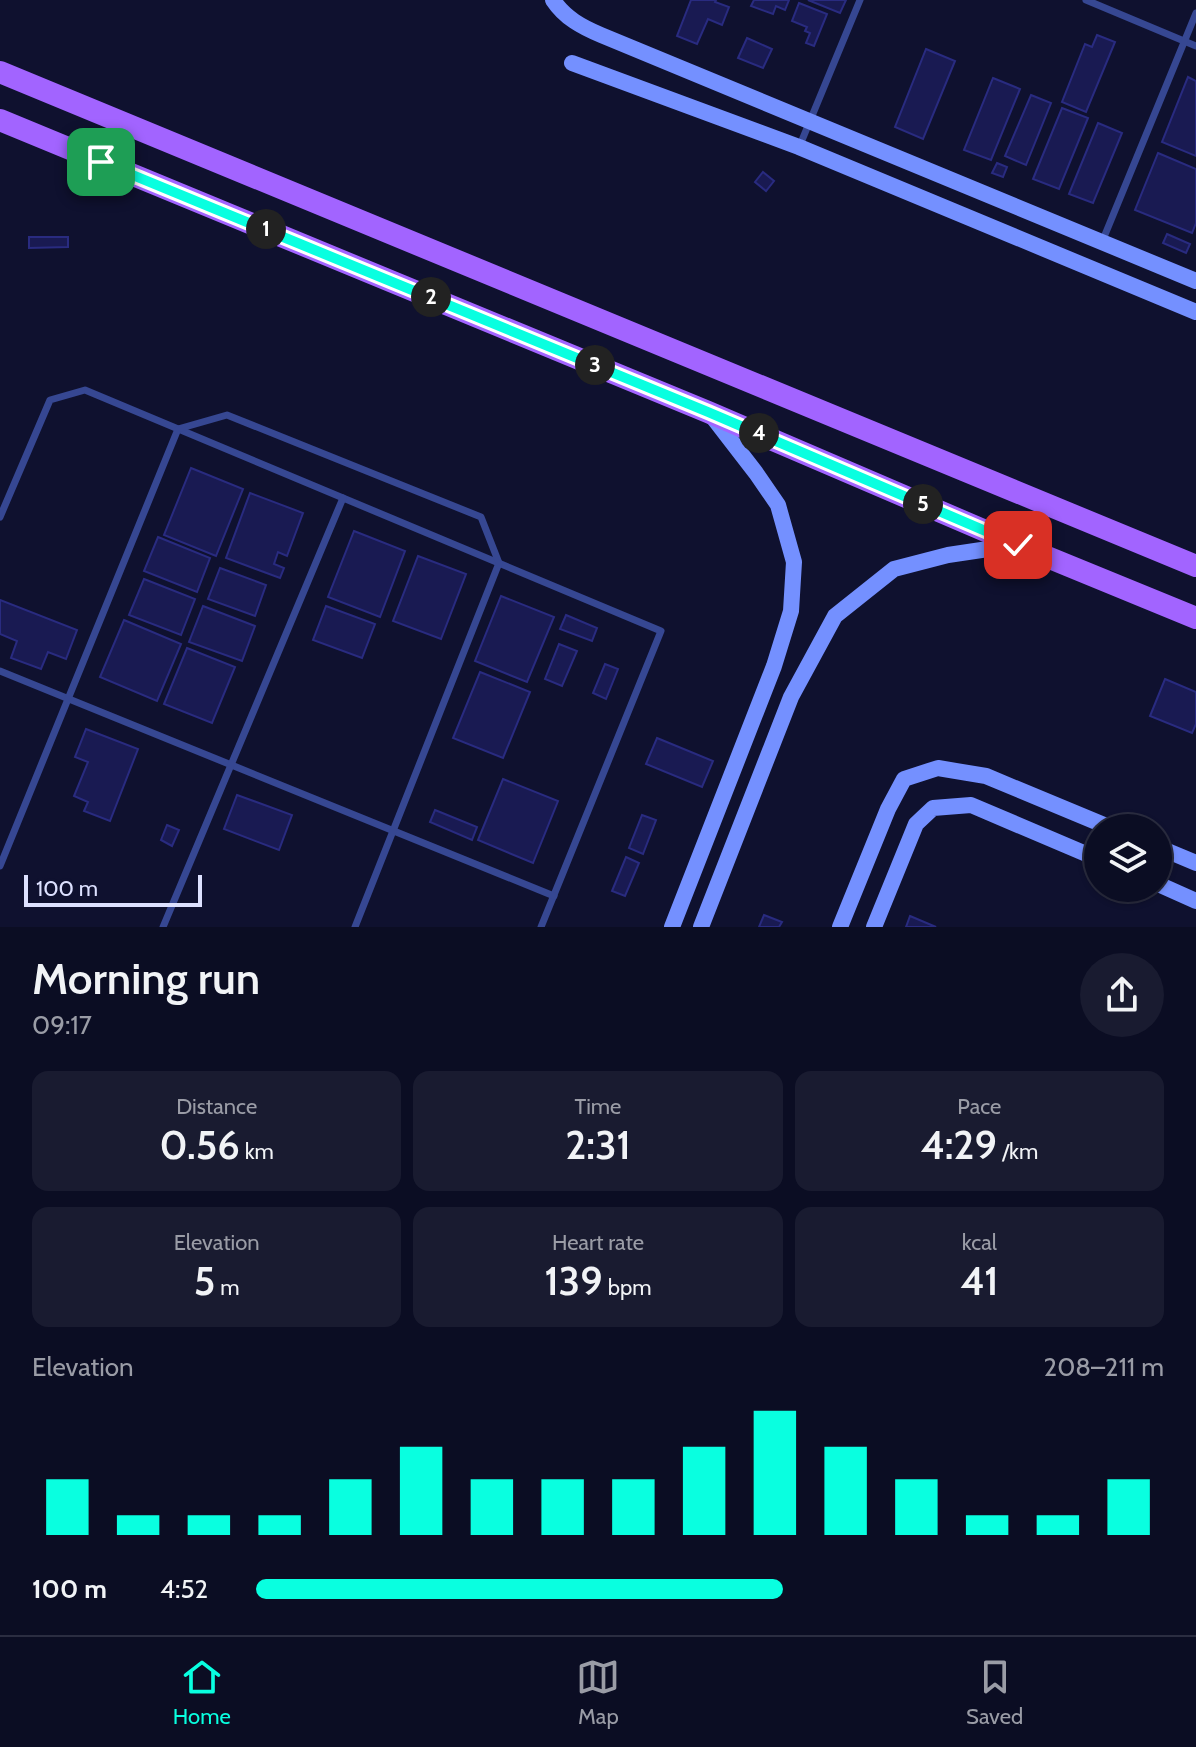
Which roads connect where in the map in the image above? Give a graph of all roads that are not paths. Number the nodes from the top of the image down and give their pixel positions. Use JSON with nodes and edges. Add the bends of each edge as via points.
{"nodes":[{"id":1,"x":553,"y":0,"type":"edge"},
{"id":2,"x":860,"y":0,"type":"edge"},
{"id":3,"x":1086,"y":0,"type":"edge"},
{"id":4,"x":1196,"y":13,"type":"edge"},
{"id":5,"x":1185,"y":41,"type":"junction"},
{"id":6,"x":1196,"y":46,"type":"edge"},
{"id":7,"x":572,"y":63,"type":"dead end"},
{"id":8,"x":0,"y":72,"type":"edge"},
{"id":9,"x":0,"y":120,"type":"edge"},
{"id":10,"x":810,"y":122,"type":"junction"},
{"id":11,"x":799,"y":147,"type":"junction"},
{"id":12,"x":1102,"y":242,"type":"junction"},
{"id":13,"x":1196,"y":281,"type":"edge"},
{"id":14,"x":1196,"y":312,"type":"edge"},
{"id":15,"x":708,"y":412,"type":"junction"},
{"id":16,"x":178,"y":429,"type":"junction"},
{"id":17,"x":343,"y":498,"type":"junction"},
{"id":18,"x":0,"y":517,"type":"edge"},
{"id":19,"x":1018,"y":545,"type":"junction"},
{"id":20,"x":499,"y":563,"type":"junction"},
{"id":21,"x":1196,"y":566,"type":"edge"},
{"id":22,"x":1196,"y":618,"type":"edge"},
{"id":23,"x":0,"y":671,"type":"edge"},
{"id":24,"x":68,"y":699,"type":"junction"},
{"id":25,"x":231,"y":765,"type":"junction"},
{"id":26,"x":1084,"y":817,"type":"edge"},
{"id":27,"x":393,"y":830,"type":"junction"},
{"id":28,"x":1084,"y":853,"type":"edge"},
{"id":29,"x":1172,"y":853,"type":"edge"},
{"id":30,"x":1196,"y":863,"type":"edge"},
{"id":31,"x":0,"y":866,"type":"edge"},
{"id":32,"x":1172,"y":890,"type":"edge"},
{"id":33,"x":554,"y":896,"type":"junction"},
{"id":34,"x":1196,"y":901,"type":"edge"},
{"id":35,"x":163,"y":927,"type":"edge"},
{"id":36,"x":355,"y":927,"type":"edge"},
{"id":37,"x":541,"y":927,"type":"edge"},
{"id":38,"x":672,"y":927,"type":"edge"},
{"id":39,"x":701,"y":927,"type":"edge"},
{"id":40,"x":840,"y":927,"type":"edge"},
{"id":41,"x":874,"y":927,"type":"edge"}],
"edges":[{"from":1,"to":10,"type":"street","via":[[575,24]]},
{"from":2,"to":10,"type":"lane"},
{"from":3,"to":5,"type":"lane"},
{"from":4,"to":5,"type":"lane"},
{"from":5,"to":6,"type":"lane"},
{"from":5,"to":12,"type":"lane"},
{"from":7,"to":11,"type":"street"},
{"from":8,"to":21,"type":"main road"},
{"from":9,"to":15,"type":"main road"},
{"from":10,"to":11,"type":"lane"},
{"from":10,"to":12,"type":"street"},
{"from":11,"to":14,"type":"street"},
{"from":12,"to":13,"type":"street"},
{"from":15,"to":19,"type":"main road"},
{"from":15,"to":38,"type":"street","via":[[778,505],[794,562],[791,611]]},
{"from":16,"to":17,"type":"lane"},
{"from":16,"to":18,"type":"lane","via":[[85,390],[50,400]]},
{"from":16,"to":20,"type":"lane","via":[[227,415],[481,517]]},
{"from":16,"to":24,"type":"lane"},
{"from":17,"to":20,"type":"lane"},
{"from":17,"to":25,"type":"lane"},
{"from":19,"to":22,"type":"main road"},
{"from":19,"to":39,"type":"street","via":[[894,569],[835,616],[791,697]]},
{"from":20,"to":27,"type":"lane"},
{"from":20,"to":33,"type":"lane","via":[[661,631]]},
{"from":23,"to":24,"type":"lane"},
{"from":24,"to":25,"type":"lane"},
{"from":24,"to":31,"type":"lane"},
{"from":25,"to":27,"type":"lane"},
{"from":25,"to":35,"type":"lane"},
{"from":26,"to":40,"type":"street","via":[[986,776],[938,768],[904,779]]},
{"from":27,"to":33,"type":"lane"},
{"from":27,"to":36,"type":"lane"},
{"from":28,"to":41,"type":"street","via":[[971,805],[933,808],[916,824]]},
{"from":29,"to":30,"type":"street"},
{"from":32,"to":34,"type":"street"},
{"from":33,"to":37,"type":"lane"}]}
